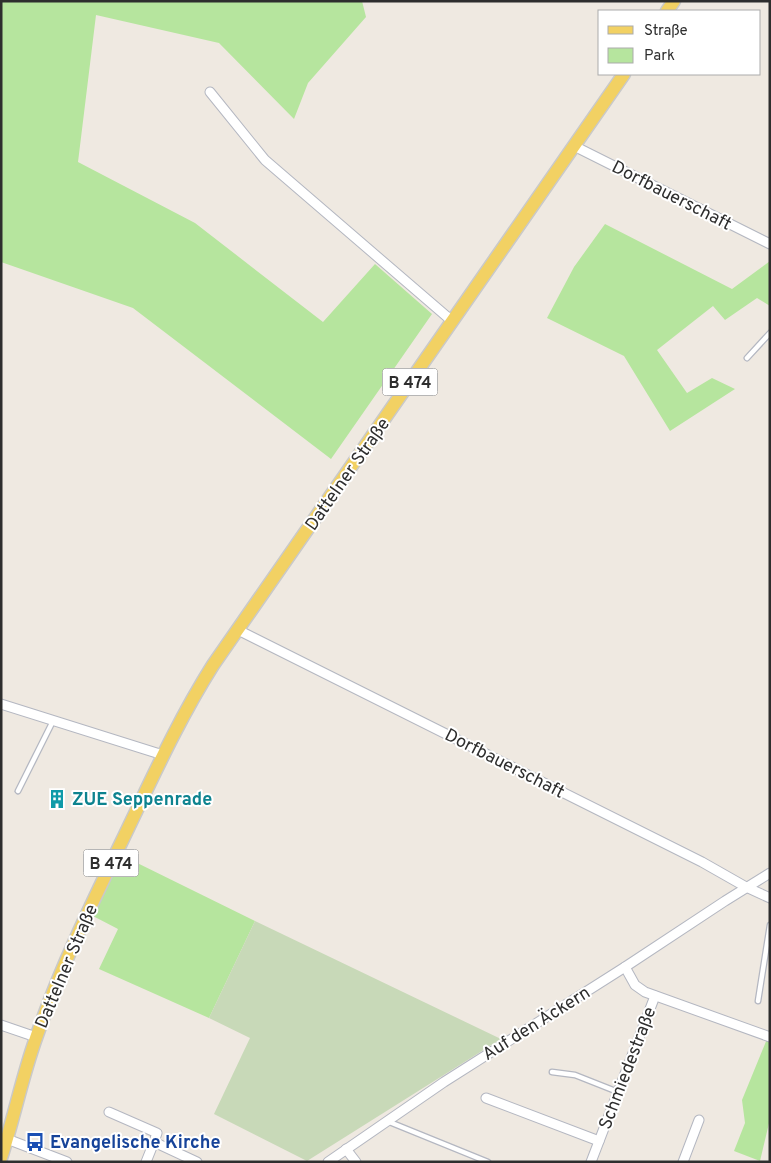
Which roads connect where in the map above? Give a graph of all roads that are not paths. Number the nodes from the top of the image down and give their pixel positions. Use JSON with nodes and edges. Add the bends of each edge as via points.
{"nodes":[{"id":1,"x":623,"y":75,"type":"edge"},
{"id":2,"x":210,"y":92,"type":"dead end"},
{"id":3,"x":574,"y":146,"type":"junction"},
{"id":4,"x":770,"y":244,"type":"edge"},
{"id":5,"x":452,"y":321,"type":"junction"},
{"id":6,"x":770,"y":333,"type":"edge"},
{"id":7,"x":747,"y":358,"type":"dead end"},
{"id":8,"x":238,"y":630,"type":"junction"},
{"id":9,"x":1,"y":704,"type":"edge"},
{"id":10,"x":54,"y":720,"type":"junction"},
{"id":11,"x":163,"y":755,"type":"junction"},
{"id":12,"x":18,"y":791,"type":"dead end"},
{"id":13,"x":770,"y":873,"type":"edge"},
{"id":14,"x":746,"y":887,"type":"junction"},
{"id":15,"x":770,"y":898,"type":"edge"},
{"id":16,"x":770,"y":926,"type":"edge"},
{"id":17,"x":625,"y":967,"type":"junction"},
{"id":18,"x":654,"y":996,"type":"junction"},
{"id":19,"x":758,"y":1001,"type":"dead end"},
{"id":20,"x":1,"y":1026,"type":"edge"},
{"id":21,"x":36,"y":1037,"type":"junction"},
{"id":22,"x":770,"y":1037,"type":"edge"},
{"id":23,"x":552,"y":1072,"type":"dead end"},
{"id":24,"x":618,"y":1092,"type":"junction"},
{"id":25,"x":486,"y":1098,"type":"dead end"},
{"id":26,"x":109,"y":1112,"type":"dead end"},
{"id":27,"x":699,"y":1120,"type":"dead end"},
{"id":28,"x":387,"y":1121,"type":"junction"},
{"id":29,"x":7,"y":1139,"type":"junction"},
{"id":30,"x":599,"y":1141,"type":"junction"},
{"id":31,"x":154,"y":1142,"type":"junction"},
{"id":32,"x":346,"y":1149,"type":"junction"},
{"id":33,"x":1,"y":1158,"type":"edge"},
{"id":34,"x":67,"y":1162,"type":"edge"},
{"id":35,"x":146,"y":1162,"type":"edge"},
{"id":36,"x":197,"y":1162,"type":"edge"},
{"id":37,"x":328,"y":1162,"type":"edge"},
{"id":38,"x":356,"y":1162,"type":"edge"},
{"id":39,"x":488,"y":1162,"type":"edge"},
{"id":40,"x":590,"y":1162,"type":"edge"},
{"id":41,"x":683,"y":1162,"type":"edge"}],
"edges":[{"from":1,"to":3,"type":"main road","name":"Dattelner Straße","number":"B 474"},
{"from":2,"to":5,"type":"street","via":[[265,160]]},
{"from":3,"to":4,"type":"street","name":"Dorfbauerschaft"},
{"from":3,"to":5,"type":"main road","name":"Dattelner Straße","number":"B 474"},
{"from":5,"to":8,"type":"main road","name":"Dattelner Straße","number":"B 474"},
{"from":6,"to":7,"type":"lane"},
{"from":8,"to":11,"type":"main road","name":"Dattelner Straße","number":"B 474","via":[[190,701]]},
{"from":8,"to":14,"type":"street","name":"Dorfbauerschaft"},
{"from":9,"to":10,"type":"street"},
{"from":10,"to":11,"type":"street"},
{"from":10,"to":12,"type":"lane"},
{"from":11,"to":21,"type":"main road","name":"Dattelner Straße","number":"B 474","via":[[84,920]]},
{"from":13,"to":14,"type":"street"},
{"from":14,"to":15,"type":"street","name":"Dorfbauerschaft"},
{"from":14,"to":17,"type":"street","name":"Auf den Äckern"},
{"from":16,"to":19,"type":"lane"},
{"from":17,"to":18,"type":"street","via":[[635,985]]},
{"from":17,"to":28,"type":"street","name":"Auf den Äckern"},
{"from":18,"to":22,"type":"street"},
{"from":18,"to":24,"type":"street","name":"Schmiedestraße"},
{"from":20,"to":21,"type":"street"},
{"from":21,"to":29,"type":"main road","name":"Dattelner Straße","number":"B 474"},
{"from":23,"to":24,"type":"lane","via":[[575,1075]]},
{"from":24,"to":30,"type":"street","name":"Schmiedestraße"},
{"from":25,"to":30,"type":"street","name":"Schmiedestraße"},
{"from":26,"to":31,"type":"street","via":[[157,1133]]},
{"from":27,"to":41,"type":"street"},
{"from":28,"to":32,"type":"street","name":"Auf den Äckern"},
{"from":28,"to":39,"type":"lane"},
{"from":29,"to":33,"type":"main road","name":"Dattelner Straße","number":"B 474"},
{"from":29,"to":34,"type":"street"},
{"from":30,"to":40,"type":"street","name":"Schmiedestraße"},
{"from":31,"to":35,"type":"street"},
{"from":31,"to":36,"type":"street"},
{"from":32,"to":37,"type":"street","name":"Auf den Äckern"},
{"from":32,"to":38,"type":"street"}]}
